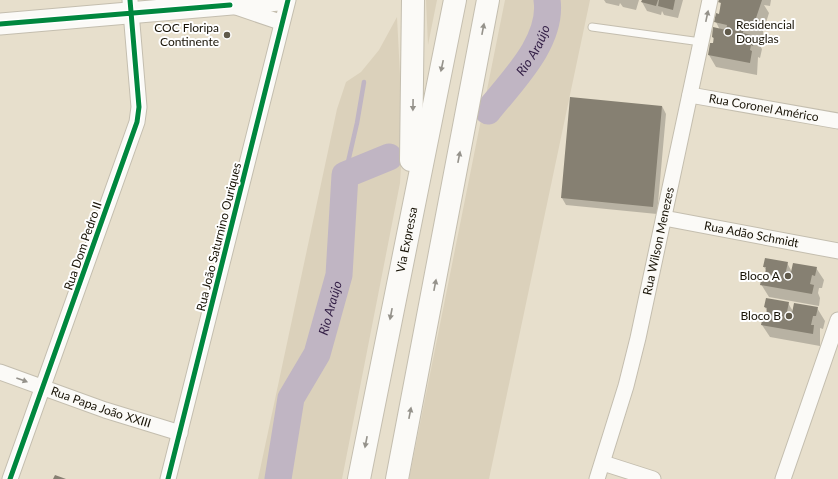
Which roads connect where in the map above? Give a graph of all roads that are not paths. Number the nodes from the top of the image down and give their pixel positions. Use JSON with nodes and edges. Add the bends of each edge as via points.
{"nodes":[{"id":1,"x":279,"y":0,"type":"edge"},
{"id":2,"x":288,"y":0,"type":"edge"},
{"id":3,"x":413,"y":0,"type":"edge"},
{"id":4,"x":455,"y":0,"type":"edge"},
{"id":5,"x":488,"y":0,"type":"edge"},
{"id":6,"x":710,"y":0,"type":"edge"},
{"id":7,"x":131,"y":6,"type":"edge"},
{"id":8,"x":230,"y":6,"type":"junction"},
{"id":9,"x":277,"y":21,"type":"dead end"},
{"id":10,"x":0,"y":24,"type":"edge"},
{"id":11,"x":592,"y":27,"type":"dead end"},
{"id":12,"x":701,"y":42,"type":"junction"},
{"id":13,"x":690,"y":95,"type":"junction"},
{"id":14,"x":838,"y":121,"type":"edge"},
{"id":15,"x":664,"y":218,"type":"junction"},
{"id":16,"x":410,"y":221,"type":"junction"},
{"id":17,"x":838,"y":251,"type":"edge"},
{"id":18,"x":838,"y":320,"type":"edge"},
{"id":19,"x":0,"y":372,"type":"edge"},
{"id":20,"x":43,"y":388,"type":"junction"},
{"id":21,"x":180,"y":433,"type":"junction"},
{"id":22,"x":603,"y":463,"type":"junction"},
{"id":23,"x":10,"y":479,"type":"edge"},
{"id":24,"x":168,"y":479,"type":"edge"},
{"id":25,"x":358,"y":479,"type":"edge"},
{"id":26,"x":397,"y":479,"type":"edge"},
{"id":27,"x":597,"y":479,"type":"edge"},
{"id":28,"x":653,"y":479,"type":"edge"},
{"id":29,"x":783,"y":479,"type":"edge"}],
"edges":[{"from":1,"to":8,"type":"main road"},
{"from":2,"to":21,"type":"street","name":"Rua João Saturnino Ouriques"},
{"from":3,"to":16,"type":"highway","one_way":true},
{"from":4,"to":16,"type":"highway","name":"Via Expressa","one_way":true},
{"from":26,"to":5,"type":"highway","one_way":true},
{"from":12,"to":6,"type":"street","name":"Rua Wilson Menezes","one_way":true},
{"from":7,"to":8,"type":"main road"},
{"from":7,"to":10,"type":"main road"},
{"from":7,"to":20,"type":"street","name":"Rua Dom Pedro II","via":[[139,107],[136,122]]},
{"from":8,"to":9,"type":"street"},
{"from":11,"to":12,"type":"lane"},
{"from":12,"to":13,"type":"street","name":"Rua Wilson Menezes"},
{"from":13,"to":14,"type":"street","name":"Rua Coronel Américo"},
{"from":13,"to":15,"type":"street","name":"Rua Wilson Menezes"},
{"from":15,"to":17,"type":"street","name":"Rua Adão Schmidt"},
{"from":15,"to":22,"type":"street","name":"Rua Wilson Menezes","via":[[638,338]]},
{"from":16,"to":25,"type":"highway","name":"Via Expressa","one_way":true},
{"from":18,"to":29,"type":"street"},
{"from":19,"to":20,"type":"street","name":"Rua Papa João XXIII","one_way":true},
{"from":20,"to":21,"type":"street","name":"Rua Papa João XXIII"},
{"from":20,"to":23,"type":"street","name":"Rua Dom Pedro II"},
{"from":21,"to":24,"type":"street","name":"Rua João Saturnino Ouriques"},
{"from":22,"to":27,"type":"street","name":"Rua Wilson Menezes"},
{"from":22,"to":28,"type":"street"}]}
